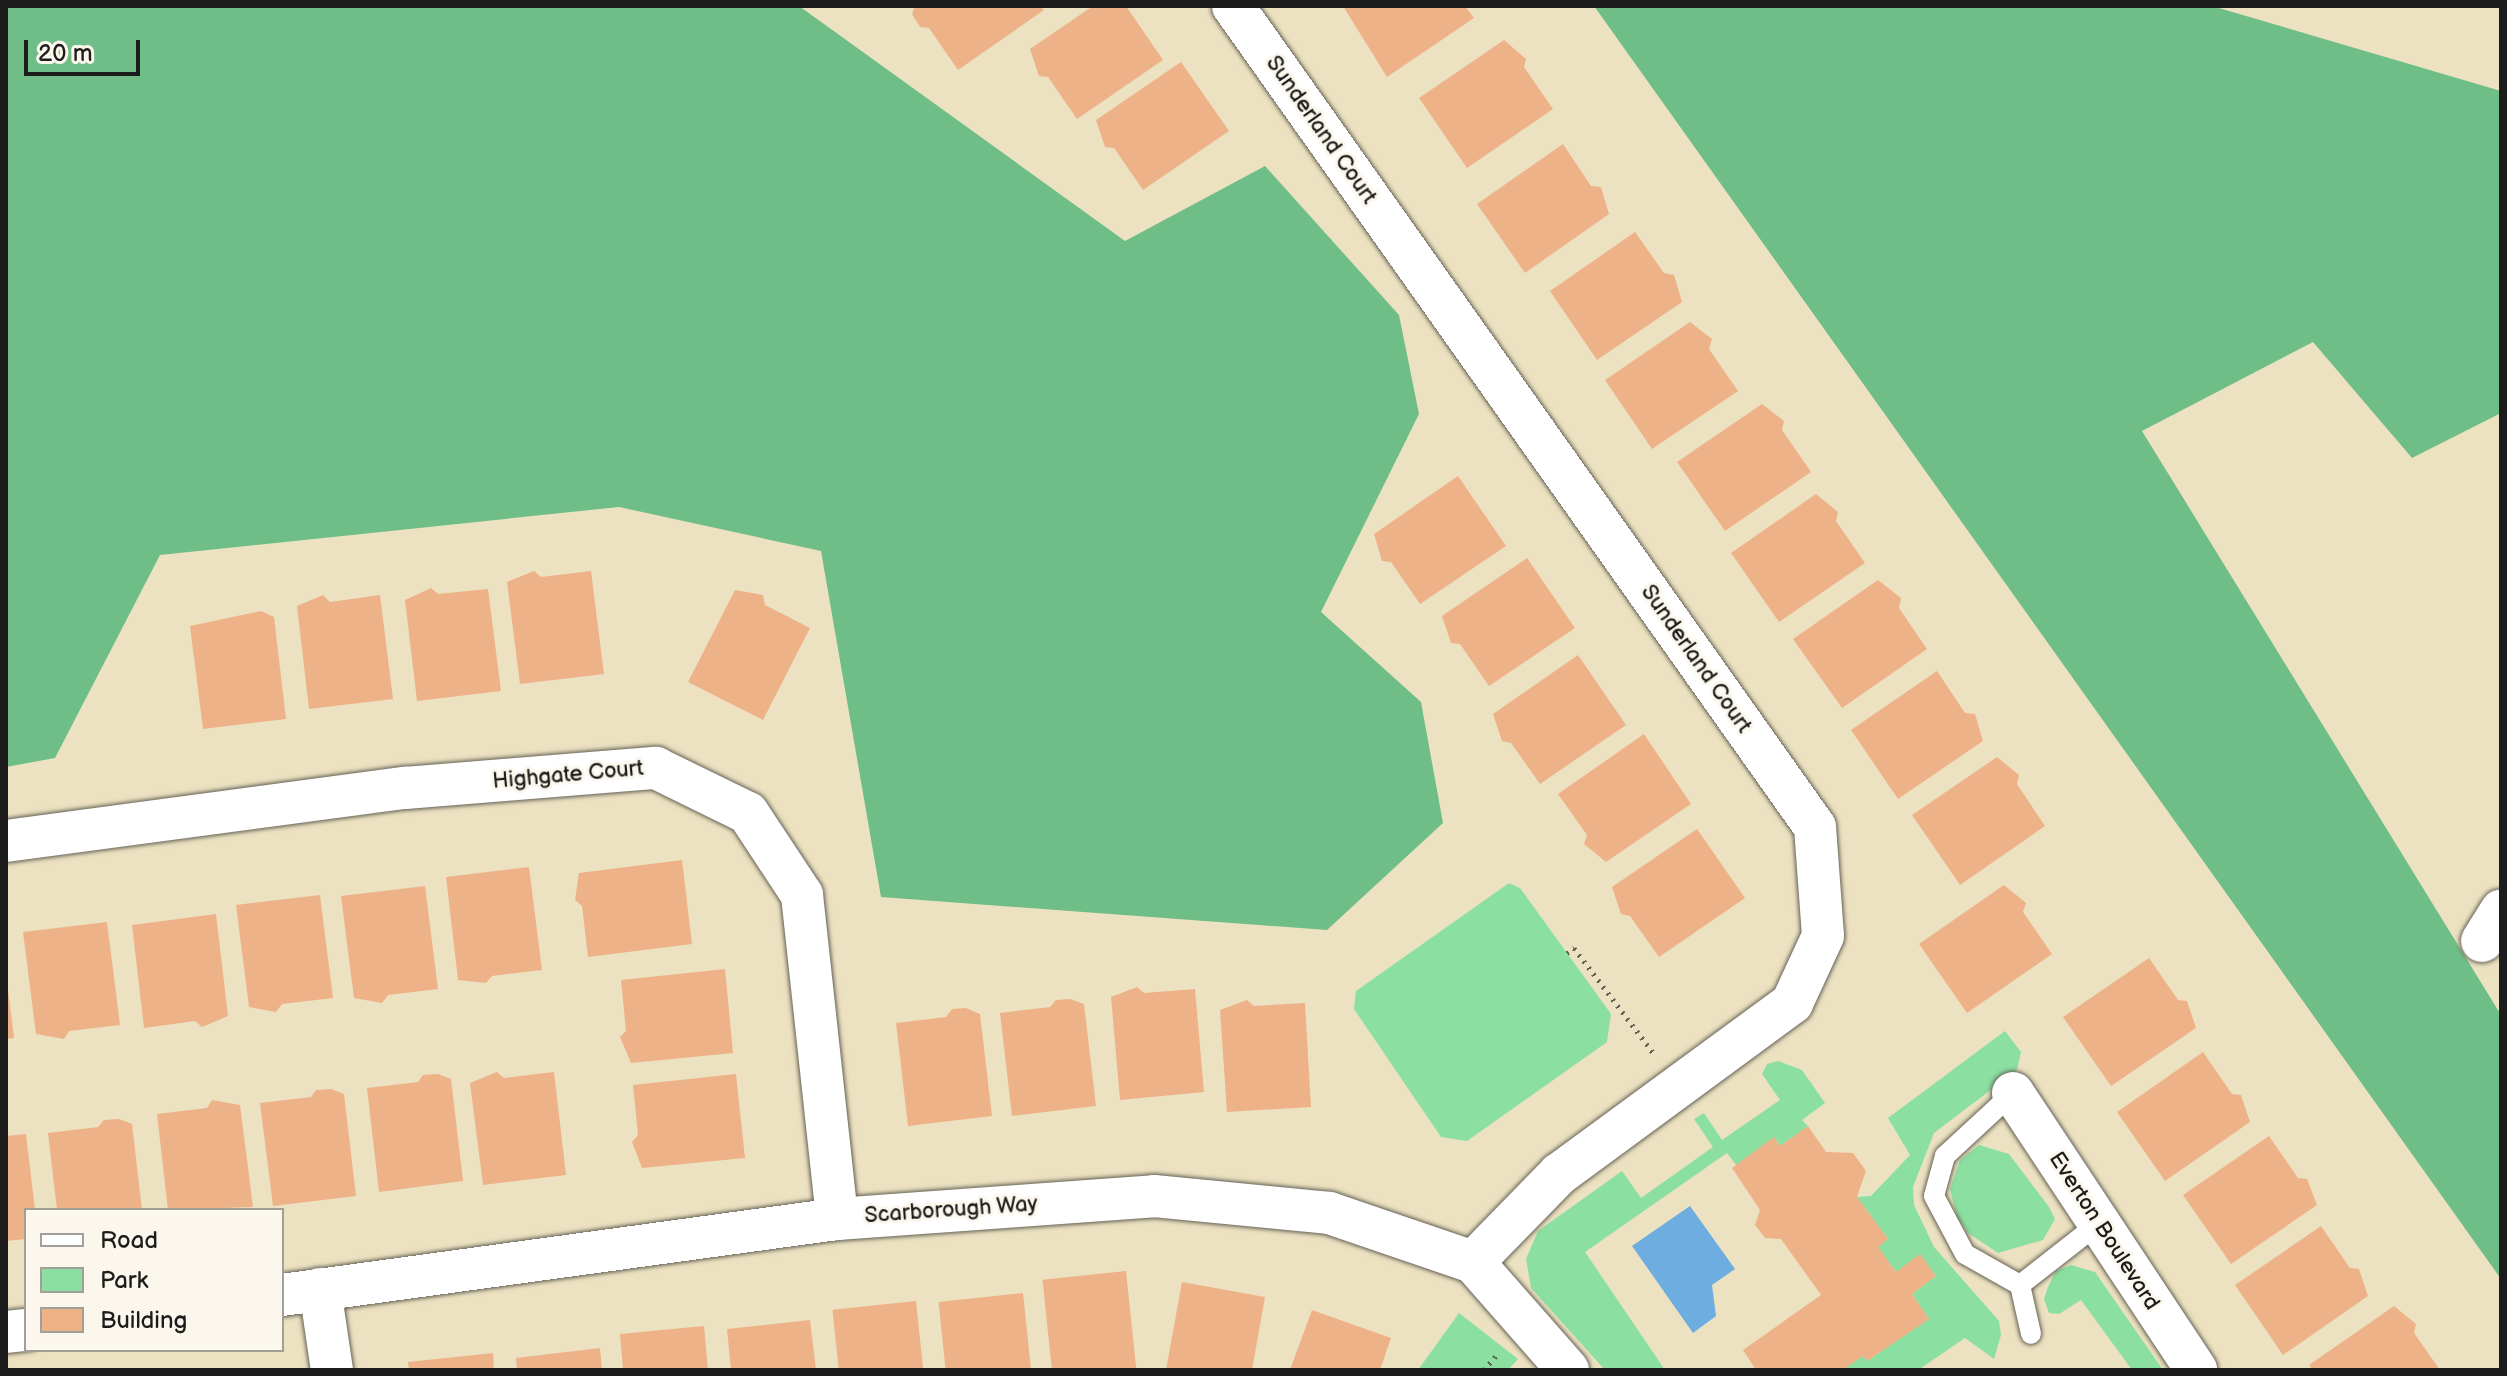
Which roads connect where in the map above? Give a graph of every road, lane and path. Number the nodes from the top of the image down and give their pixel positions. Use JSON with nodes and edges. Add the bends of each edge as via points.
{"nodes":[{"id":1,"x":1233,"y":6,"type":"edge"},
{"id":2,"x":6,"y":841,"type":"edge"},
{"id":3,"x":1567,"y":953,"type":"dead end"},
{"id":4,"x":1678,"y":1087,"type":"junction"},
{"id":5,"x":2013,"y":1093,"type":"joint"},
{"id":6,"x":837,"y":1219,"type":"junction"},
{"id":7,"x":2099,"y":1223,"type":"junction"},
{"id":8,"x":1473,"y":1262,"type":"junction"},
{"id":9,"x":2020,"y":1285,"type":"junction"},
{"id":10,"x":301,"y":1292,"type":"edge"},
{"id":11,"x":2031,"y":1334,"type":"dead end"},
{"id":12,"x":332,"y":1370,"type":"edge"},
{"id":13,"x":1568,"y":1370,"type":"edge"},
{"id":14,"x":2196,"y":1370,"type":"edge"}],
"edges":[{"from":1,"to":4,"type":"street","name":"Sunderland Court","via":[[1815,827],[1823,936],[1792,1003]]},
{"from":2,"to":6,"type":"street","name":"Highgate Court","via":[[405,788],[656,768],[748,813],[802,895]]},
{"from":3,"to":4,"type":"path","via":[[1574,948]]},
{"from":4,"to":8,"type":"street","name":"Sunderland Court","via":[[1559,1174]]},
{"from":5,"to":7,"type":"street","name":"Everton Boulevard"},
{"from":5,"to":9,"type":"lane","via":[[1945,1156],[1934,1196],[1965,1254]]},
{"from":6,"to":8,"type":"street","name":"Scarborough Way","via":[[1154,1196],[1329,1213]]},
{"from":6,"to":10,"type":"street","name":"Scarborough Way"},
{"from":7,"to":9,"type":"lane"},
{"from":7,"to":14,"type":"street","name":"Everton Boulevard"},
{"from":8,"to":13,"type":"street","name":"Scarborough Way"},
{"from":9,"to":11,"type":"lane"},
{"from":10,"to":12,"type":"street"}]}
